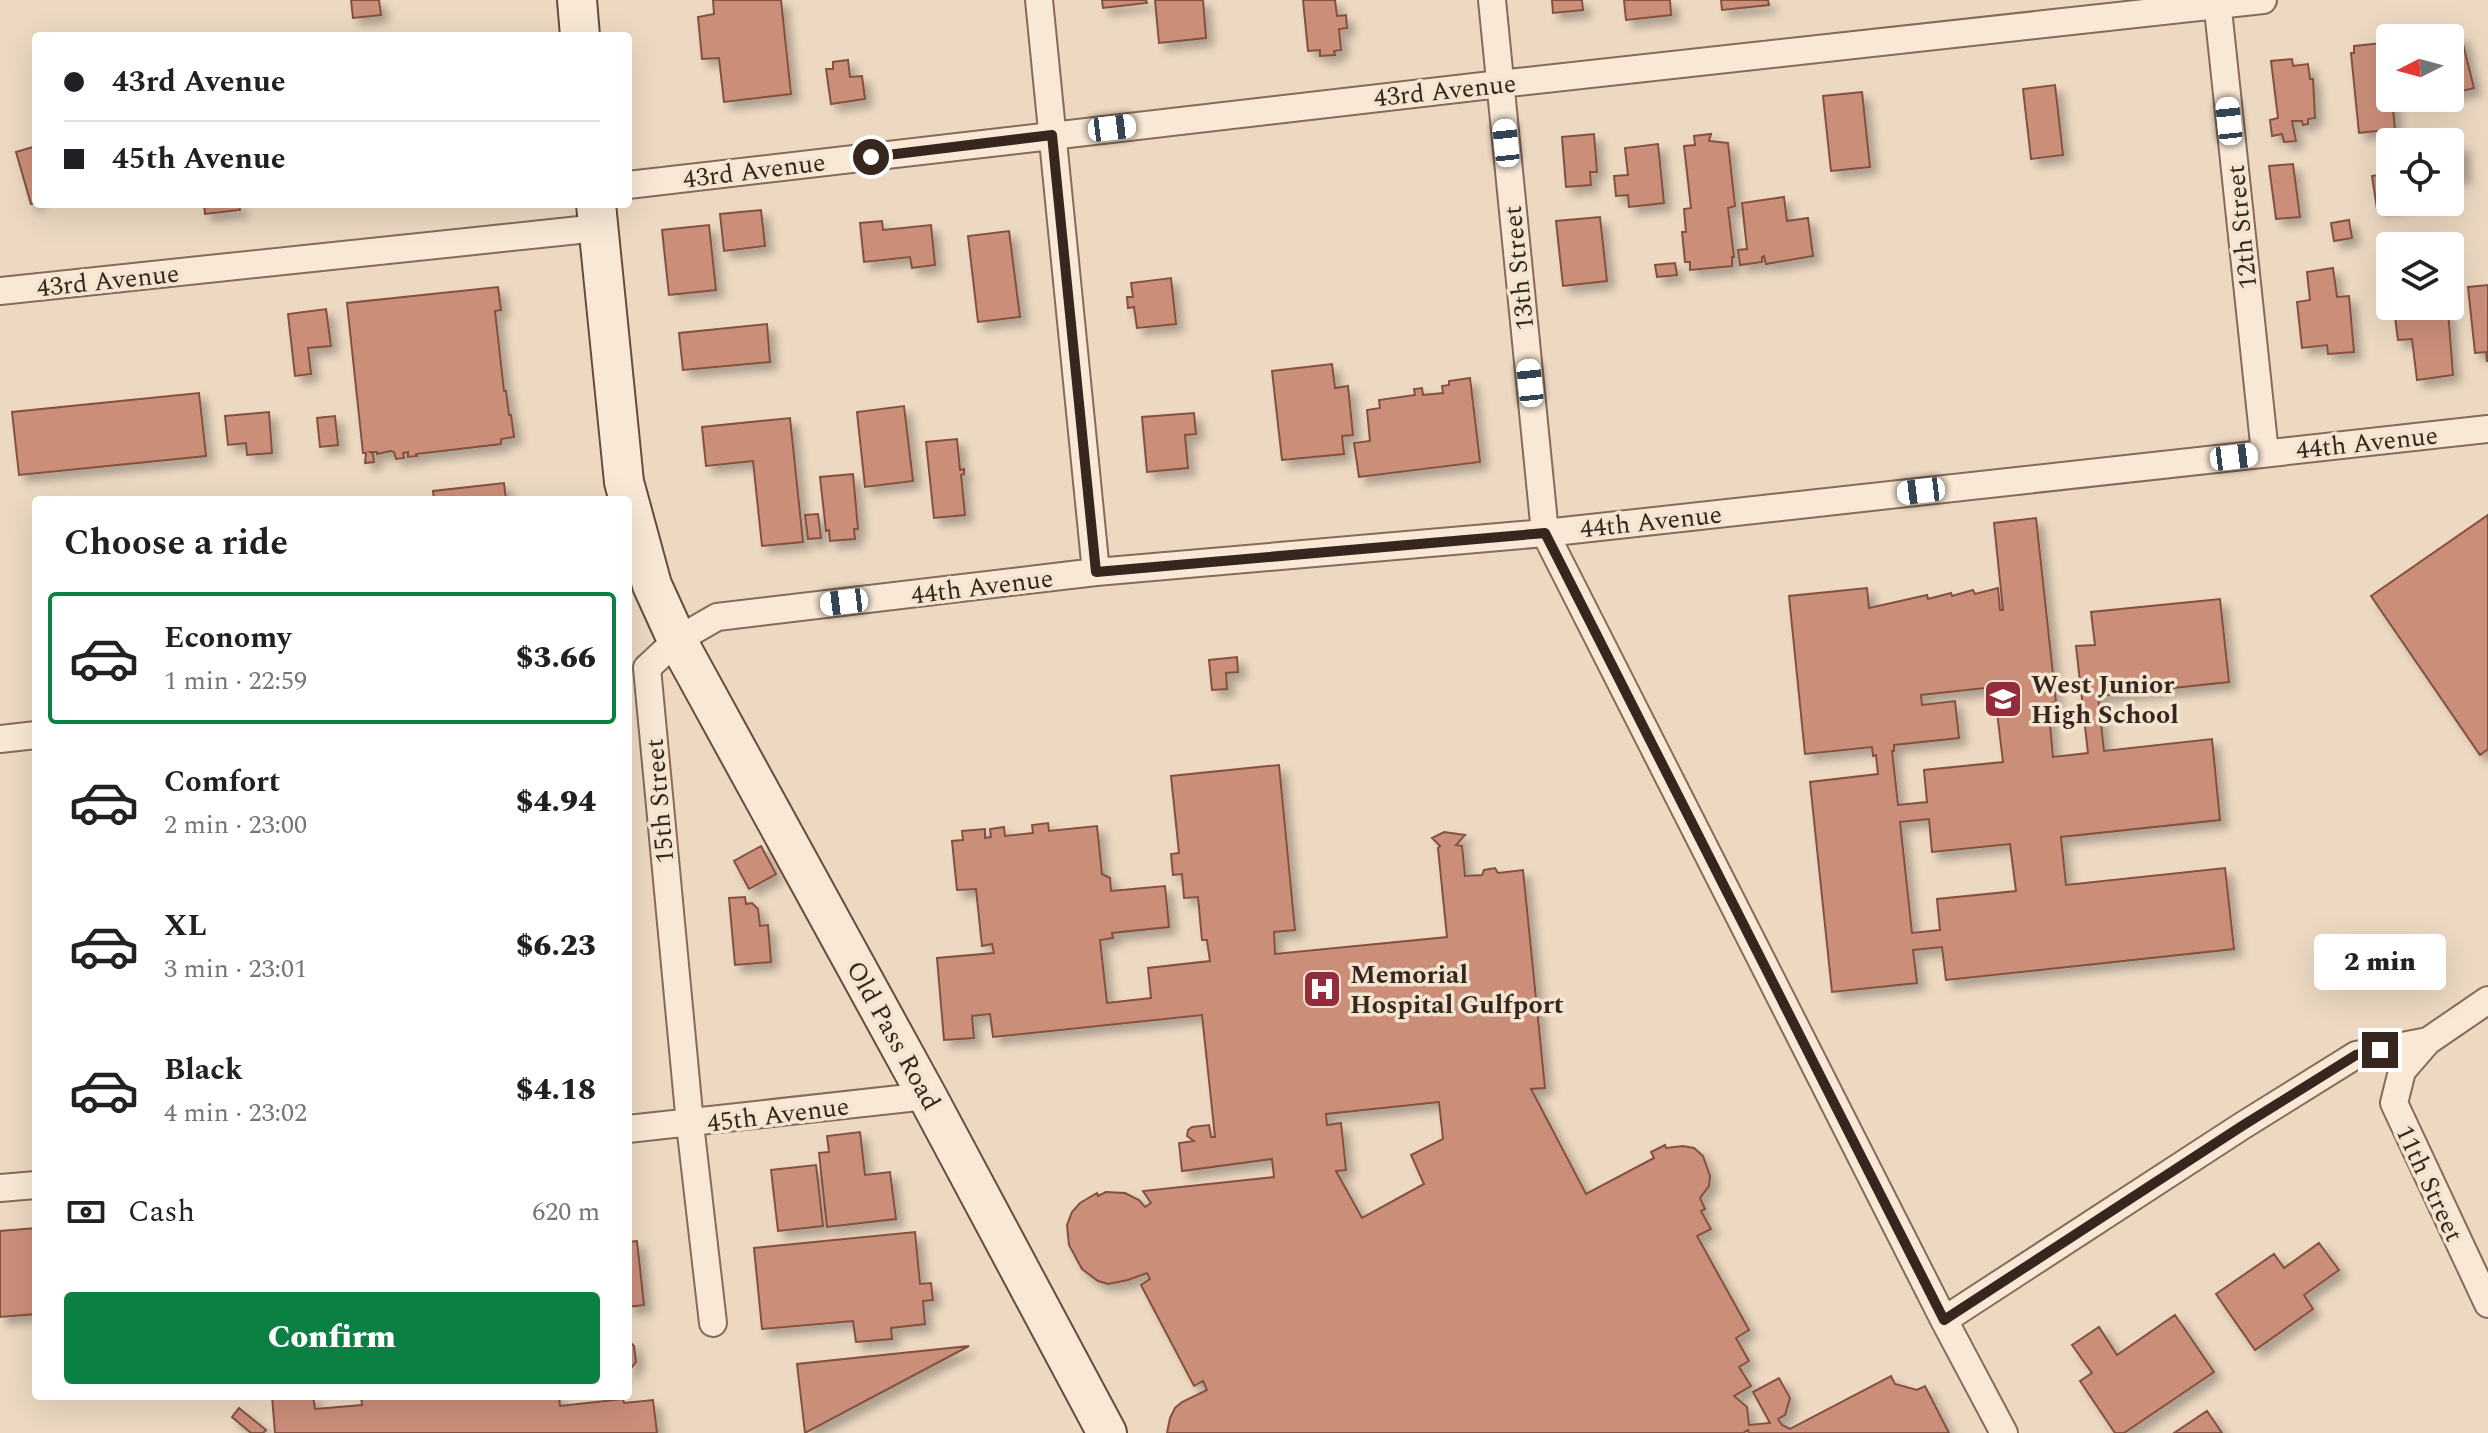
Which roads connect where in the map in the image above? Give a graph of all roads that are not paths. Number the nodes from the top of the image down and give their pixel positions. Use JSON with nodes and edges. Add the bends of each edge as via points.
{"nodes":[{"id":1,"x":577,"y":0,"type":"edge"},
{"id":2,"x":1039,"y":0,"type":"edge"},
{"id":3,"x":1492,"y":0,"type":"edge"},
{"id":4,"x":2263,"y":0,"type":"edge"},
{"id":5,"x":2218,"y":2,"type":"edge"},
{"id":6,"x":580,"y":32,"type":"edge"},
{"id":7,"x":1500,"y":84,"type":"junction"},
{"id":8,"x":1052,"y":135,"type":"junction"},
{"id":9,"x":632,"y":185,"type":"edge"},
{"id":10,"x":597,"y":216,"type":"edge"},
{"id":11,"x":0,"y":291,"type":"edge"},
{"id":12,"x":2488,"y":429,"type":"edge"},
{"id":13,"x":2265,"y":453,"type":"junction"},
{"id":14,"x":628,"y":496,"type":"edge"},
{"id":15,"x":632,"y":511,"type":"edge"},
{"id":16,"x":1545,"y":533,"type":"junction"},
{"id":17,"x":1096,"y":572,"type":"junction"},
{"id":18,"x":677,"y":640,"type":"junction"},
{"id":19,"x":637,"y":669,"type":"edge"},
{"id":20,"x":32,"y":735,"type":"edge"},
{"id":21,"x":0,"y":739,"type":"edge"},
{"id":22,"x":2488,"y":1000,"type":"edge"},
{"id":23,"x":2428,"y":1041,"type":"junction"},
{"id":24,"x":927,"y":1096,"type":"junction"},
{"id":25,"x":690,"y":1124,"type":"junction"},
{"id":26,"x":632,"y":1129,"type":"edge"},
{"id":27,"x":32,"y":1185,"type":"edge"},
{"id":28,"x":0,"y":1188,"type":"edge"},
{"id":29,"x":2488,"y":1304,"type":"edge"},
{"id":30,"x":1944,"y":1320,"type":"junction"},
{"id":31,"x":713,"y":1323,"type":"dead end"},
{"id":32,"x":1107,"y":1433,"type":"edge"},
{"id":33,"x":2004,"y":1433,"type":"edge"}],
"edges":[{"from":1,"to":6,"type":"main road"},
{"from":2,"to":8,"type":"street"},
{"from":3,"to":7,"type":"street","name":"13th Street"},
{"from":4,"to":5,"type":"street","name":"43rd Avenue"},
{"from":5,"to":7,"type":"street","name":"43rd Avenue"},
{"from":5,"to":13,"type":"street","name":"12th Street"},
{"from":7,"to":8,"type":"street","name":"43rd Avenue"},
{"from":7,"to":16,"type":"street","name":"13th Street"},
{"from":8,"to":9,"type":"street","name":"43rd Avenue"},
{"from":8,"to":17,"type":"street"},
{"from":10,"to":11,"type":"street","name":"43rd Avenue"},
{"from":10,"to":14,"type":"main road"},
{"from":12,"to":13,"type":"street","name":"44th Avenue"},
{"from":13,"to":16,"type":"street","name":"44th Avenue"},
{"from":15,"to":18,"type":"main road","via":[[652,585]]},
{"from":16,"to":17,"type":"street","name":"44th Avenue"},
{"from":16,"to":30,"type":"street","name":"13th Street"},
{"from":17,"to":18,"type":"street","name":"44th Avenue","via":[[717,617]]},
{"from":18,"to":19,"type":"street","name":"15th Street"},
{"from":18,"to":24,"type":"main road","name":"Old Pass Road"},
{"from":19,"to":25,"type":"street","name":"15th Street"},
{"from":20,"to":21,"type":"street"},
{"from":22,"to":23,"type":"street"},
{"from":23,"to":29,"type":"street","name":"11th Street","via":[[2402,1071],[2394,1103]]},
{"from":23,"to":30,"type":"street","via":[[2356,1055]]},
{"from":24,"to":25,"type":"street","name":"45th Avenue"},
{"from":24,"to":32,"type":"main road","name":"Old Pass Road"},
{"from":25,"to":26,"type":"street","name":"45th Avenue"},
{"from":25,"to":31,"type":"street","name":"15th Street"},
{"from":27,"to":28,"type":"street"},
{"from":30,"to":33,"type":"street","name":"13th Street"}]}
